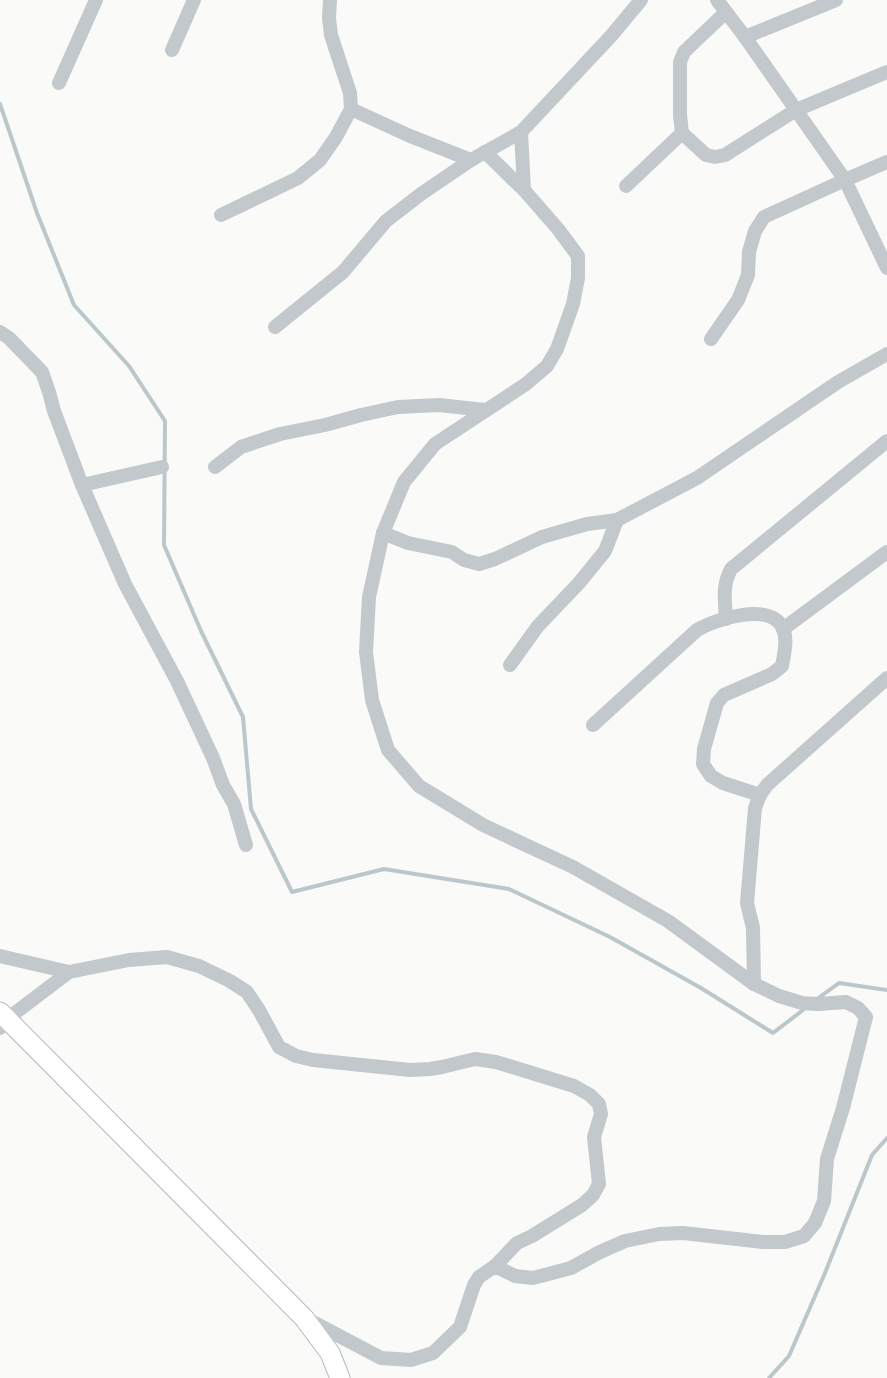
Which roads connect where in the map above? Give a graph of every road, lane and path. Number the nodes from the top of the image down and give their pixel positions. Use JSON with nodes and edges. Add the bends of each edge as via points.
{"nodes":[{"id":1,"x":96,"y":0,"type":"edge"},
{"id":2,"x":194,"y":0,"type":"edge"},
{"id":3,"x":330,"y":0,"type":"edge"},
{"id":4,"x":641,"y":0,"type":"edge"},
{"id":5,"x":717,"y":0,"type":"edge"},
{"id":6,"x":836,"y":0,"type":"edge"},
{"id":7,"x":726,"y":12,"type":"junction"},
{"id":8,"x":745,"y":37,"type":"junction"},
{"id":9,"x":172,"y":50,"type":"dead end"},
{"id":10,"x":887,"y":72,"type":"edge"},
{"id":11,"x":59,"y":83,"type":"dead end"},
{"id":12,"x":351,"y":109,"type":"junction"},
{"id":13,"x":796,"y":110,"type":"junction"},
{"id":14,"x":521,"y":132,"type":"junction"},
{"id":15,"x":682,"y":133,"type":"junction"},
{"id":16,"x":485,"y":152,"type":"junction"},
{"id":17,"x":471,"y":160,"type":"junction"},
{"id":18,"x":887,"y":162,"type":"edge"},
{"id":19,"x":844,"y":180,"type":"junction"},
{"id":20,"x":626,"y":186,"type":"dead end"},
{"id":21,"x":524,"y":190,"type":"junction"},
{"id":22,"x":220,"y":215,"type":"dead end"},
{"id":23,"x":886,"y":262,"type":"edge"},
{"id":24,"x":275,"y":326,"type":"dead end"},
{"id":25,"x":0,"y":332,"type":"edge"},
{"id":26,"x":711,"y":338,"type":"dead end"},
{"id":27,"x":887,"y":354,"type":"edge"},
{"id":28,"x":485,"y":410,"type":"junction"},
{"id":29,"x":887,"y":441,"type":"edge"},
{"id":30,"x":162,"y":467,"type":"dead end"},
{"id":31,"x":215,"y":467,"type":"dead end"},
{"id":32,"x":82,"y":485,"type":"junction"},
{"id":33,"x":617,"y":520,"type":"junction"},
{"id":34,"x":383,"y":533,"type":"junction"},
{"id":35,"x":887,"y":552,"type":"edge"},
{"id":36,"x":726,"y":619,"type":"junction"},
{"id":37,"x":783,"y":629,"type":"junction"},
{"id":38,"x":510,"y":665,"type":"dead end"},
{"id":39,"x":887,"y":678,"type":"edge"},
{"id":40,"x":593,"y":725,"type":"dead end"},
{"id":41,"x":760,"y":795,"type":"junction"},
{"id":42,"x":246,"y":845,"type":"dead end"},
{"id":43,"x":0,"y":956,"type":"edge"},
{"id":44,"x":69,"y":972,"type":"junction"},
{"id":45,"x":754,"y":984,"type":"junction"},
{"id":46,"x":2,"y":1020,"type":"edge"},
{"id":47,"x":495,"y":1266,"type":"junction"},
{"id":48,"x":304,"y":1318,"type":"junction"},
{"id":49,"x":340,"y":1378,"type":"edge"}],
"edges":[{"from":1,"to":11,"type":"street"},
{"from":2,"to":9,"type":"street"},
{"from":3,"to":12,"type":"street","via":[[331,35],[350,93]]},
{"from":4,"to":14,"type":"street"},
{"from":5,"to":7,"type":"street"},
{"from":6,"to":8,"type":"street"},
{"from":7,"to":8,"type":"street"},
{"from":7,"to":15,"type":"street","via":[[684,52],[680,62]]},
{"from":8,"to":13,"type":"street"},
{"from":10,"to":13,"type":"street"},
{"from":12,"to":17,"type":"street"},
{"from":12,"to":22,"type":"street","via":[[320,160],[298,178]]},
{"from":13,"to":15,"type":"street","via":[[725,155],[706,155]]},
{"from":13,"to":19,"type":"street"},
{"from":14,"to":16,"type":"street"},
{"from":14,"to":21,"type":"street"},
{"from":15,"to":20,"type":"street"},
{"from":16,"to":17,"type":"street"},
{"from":16,"to":21,"type":"street"},
{"from":17,"to":24,"type":"street","via":[[386,221],[343,272]]},
{"from":18,"to":19,"type":"street"},
{"from":19,"to":23,"type":"street"},
{"from":19,"to":26,"type":"street","via":[[764,217],[755,231],[748,252],[748,275],[738,300]]},
{"from":21,"to":28,"type":"street","via":[[578,256],[578,278],[573,304],[557,349],[547,366],[526,384]]},
{"from":25,"to":32,"type":"street","via":[[42,372]]},
{"from":27,"to":33,"type":"street","via":[[838,382],[697,478]]},
{"from":28,"to":31,"type":"street","via":[[439,406],[391,408],[280,434],[241,447]]},
{"from":28,"to":34,"type":"street","via":[[435,444],[404,482]]},
{"from":29,"to":36,"type":"street","via":[[731,569],[724,588]]},
{"from":30,"to":32,"type":"street"},
{"from":32,"to":42,"type":"street","via":[[125,584],[177,681],[234,804]]},
{"from":33,"to":34,"type":"street","via":[[587,524],[542,537],[479,564],[464,560],[452,552],[408,543]]},
{"from":33,"to":38,"type":"street","via":[[605,551],[538,626]]},
{"from":34,"to":45,"type":"street","via":[[369,597],[366,652],[372,700],[388,750],[419,786],[483,825],[573,867],[668,921]]},
{"from":35,"to":37,"type":"street"},
{"from":36,"to":37,"type":"street","via":[[746,614],[763,615],[776,619]]},
{"from":36,"to":40,"type":"street","via":[[707,624],[697,630]]},
{"from":37,"to":41,"type":"street","via":[[786,648],[782,666],[772,674],[724,695],[717,703],[704,749],[703,764],[711,776],[723,783]]},
{"from":39,"to":41,"type":"street","via":[[766,785]]},
{"from":41,"to":45,"type":"street","via":[[755,808],[748,903],[754,928]]},
{"from":43,"to":44,"type":"street"},
{"from":44,"to":46,"type":"street"},
{"from":44,"to":47,"type":"street","via":[[129,960],[167,957],[199,966],[247,992],[279,1046],[296,1056],[410,1070],[442,1067],[475,1059],[496,1062],[574,1086],[590,1095],[599,1104],[601,1114],[594,1137],[599,1184],[593,1196],[517,1243]]},
{"from":45,"to":47,"type":"street","via":[[802,1003],[846,1002],[858,1008],[866,1017],[827,1159],[824,1201],[815,1223],[804,1236],[785,1242],[763,1242],[659,1234],[625,1241],[571,1268],[532,1278],[515,1276]]},
{"from":46,"to":48,"type":"street"},
{"from":47,"to":48,"type":"street","via":[[479,1277],[474,1285],[460,1327],[433,1353],[412,1360],[380,1358]]},
{"from":48,"to":49,"type":"street","via":[[330,1353]]}]}
